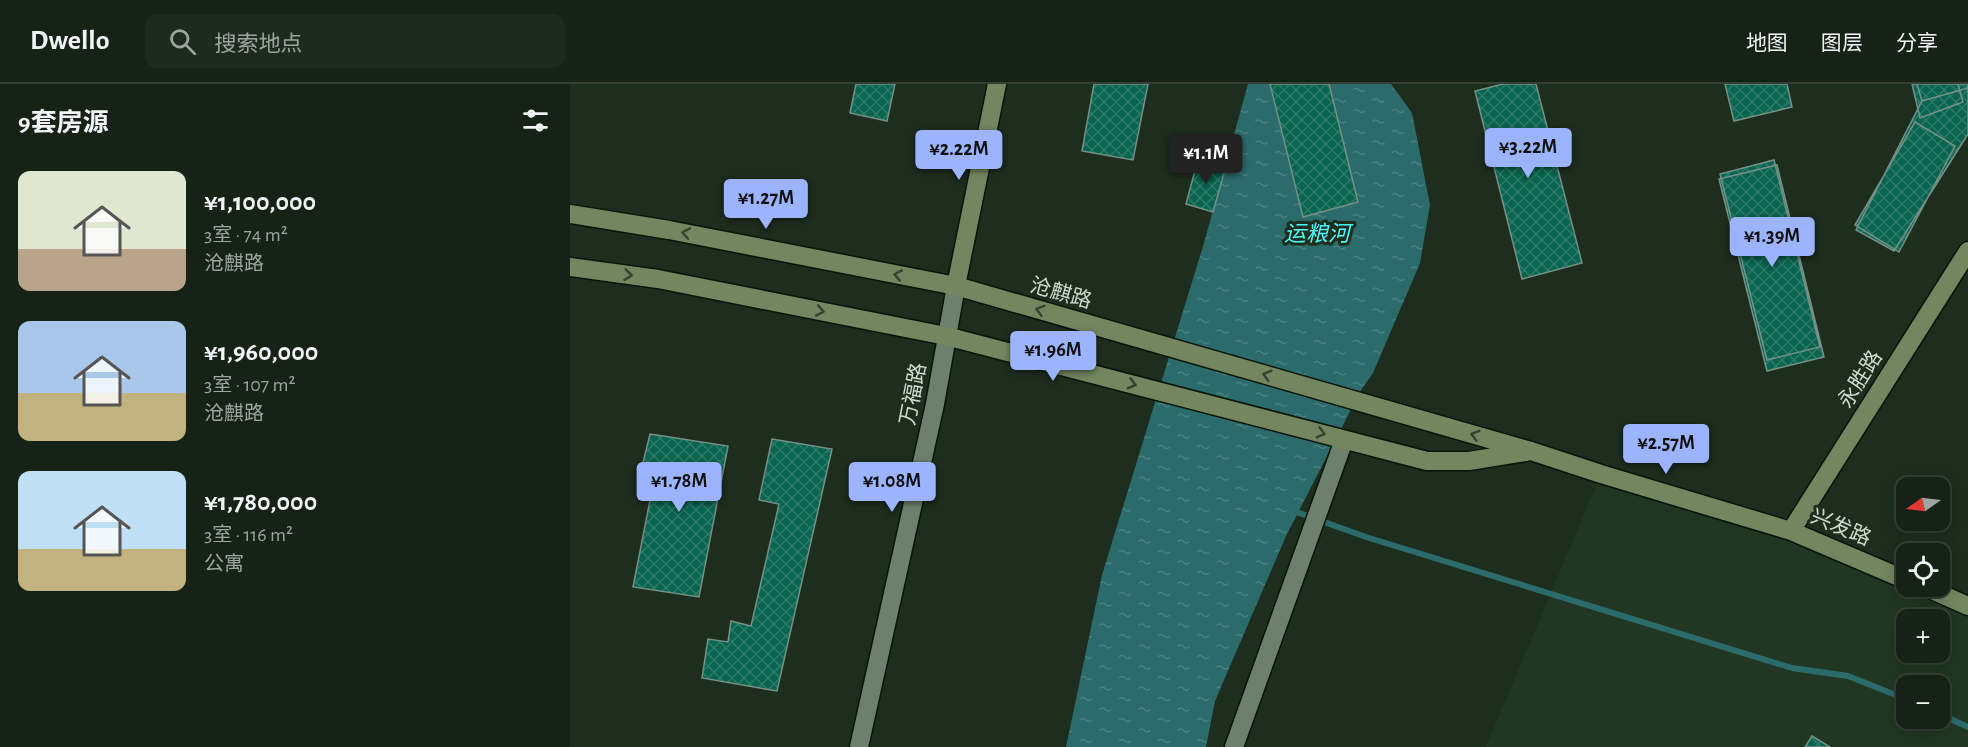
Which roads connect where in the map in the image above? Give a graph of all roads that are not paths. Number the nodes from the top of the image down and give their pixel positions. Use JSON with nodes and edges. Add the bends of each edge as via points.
{"nodes":[{"id":1,"x":997,"y":84,"type":"edge"},
{"id":2,"x":570,"y":214,"type":"edge"},
{"id":3,"x":1968,"y":251,"type":"edge"},
{"id":4,"x":570,"y":267,"type":"edge"},
{"id":5,"x":956,"y":286,"type":"junction"},
{"id":6,"x":946,"y":336,"type":"junction"},
{"id":7,"x":1344,"y":440,"type":"junction"},
{"id":8,"x":1531,"y":451,"type":"junction"},
{"id":9,"x":1791,"y":531,"type":"junction"},
{"id":10,"x":1896,"y":576,"type":"edge"},
{"id":11,"x":1948,"y":597,"type":"edge"},
{"id":12,"x":1968,"y":606,"type":"edge"},
{"id":13,"x":859,"y":747,"type":"edge"},
{"id":14,"x":1234,"y":747,"type":"edge"}],
"edges":[{"from":1,"to":5,"type":"main road","name":"万福路"},
{"from":5,"to":2,"type":"main road","name":"沧麒路","one_way":true},
{"from":3,"to":9,"type":"main road","name":"永胜路"},
{"from":4,"to":6,"type":"main road","name":"沧麒路","one_way":true,"via":[[658,279]]},
{"from":5,"to":6,"type":"street","name":"万福路"},
{"from":8,"to":5,"type":"main road","name":"沧麒路","one_way":true},
{"from":6,"to":7,"type":"main road","name":"沧麒路","one_way":true},
{"from":6,"to":13,"type":"street","name":"万福路","via":[[935,404]]},
{"from":7,"to":8,"type":"main road","name":"沧麒路","via":[[1426,461],[1469,461]]},
{"from":7,"to":14,"type":"street"},
{"from":8,"to":9,"type":"main road","name":"沧麒路"},
{"from":9,"to":10,"type":"main road","name":"兴发路"},
{"from":11,"to":12,"type":"main road"}]}
